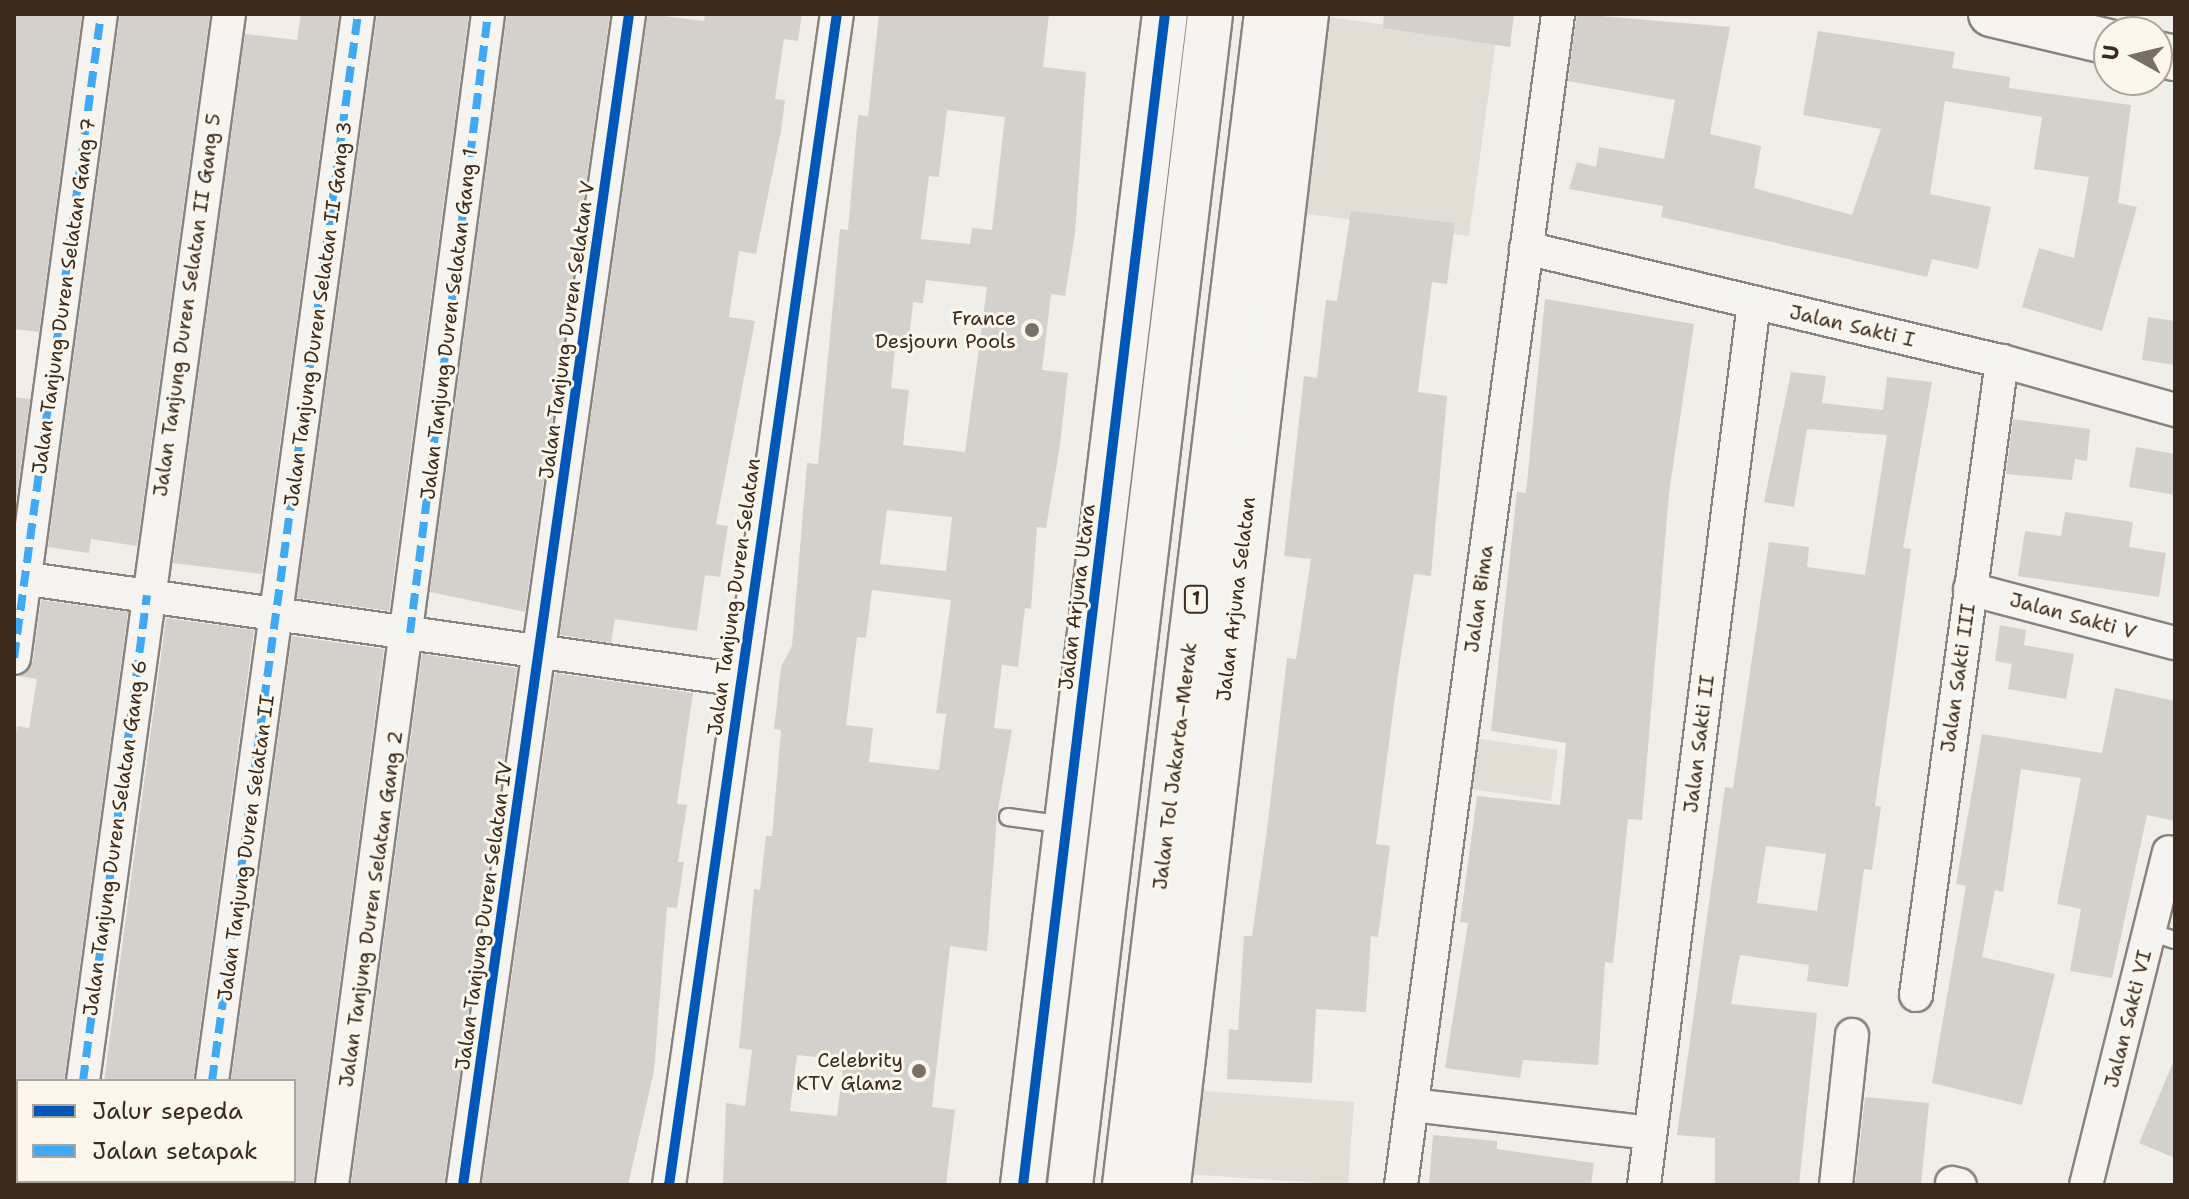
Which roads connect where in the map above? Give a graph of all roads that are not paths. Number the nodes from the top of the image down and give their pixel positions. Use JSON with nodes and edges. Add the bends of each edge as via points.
{"nodes":[{"id":1,"x":101,"y":14,"type":"edge"},
{"id":2,"x":229,"y":14,"type":"edge"},
{"id":3,"x":358,"y":14,"type":"edge"},
{"id":4,"x":488,"y":14,"type":"edge"},
{"id":5,"x":629,"y":14,"type":"edge"},
{"id":6,"x":837,"y":14,"type":"edge"},
{"id":7,"x":1165,"y":14,"type":"edge"},
{"id":8,"x":1210,"y":14,"type":"edge"},
{"id":9,"x":1267,"y":14,"type":"edge"},
{"id":10,"x":1306,"y":14,"type":"edge"},
{"id":11,"x":1558,"y":14,"type":"edge"},
{"id":12,"x":1991,"y":14,"type":"edge"},
{"id":13,"x":2046,"y":20,"type":"edge"},
{"id":14,"x":2093,"y":36,"type":"edge"},
{"id":15,"x":1526,"y":248,"type":"junction"},
{"id":16,"x":1754,"y":303,"type":"junction"},
{"id":17,"x":2002,"y":361,"type":"junction"},
{"id":18,"x":2175,"y":410,"type":"edge"},
{"id":19,"x":20,"y":578,"type":"edge"},
{"id":20,"x":1970,"y":589,"type":"junction"},
{"id":21,"x":147,"y":595,"type":"junction"},
{"id":22,"x":279,"y":614,"type":"junction"},
{"id":23,"x":410,"y":633,"type":"junction"},
{"id":24,"x":2175,"y":643,"type":"edge"},
{"id":25,"x":540,"y":652,"type":"junction"},
{"id":26,"x":14,"y":658,"type":"edge"},
{"id":27,"x":740,"y":680,"type":"junction"},
{"id":28,"x":1008,"y":817,"type":"dead end"},
{"id":29,"x":1068,"y":825,"type":"junction"},
{"id":30,"x":2169,"y":852,"type":"dead end"},
{"id":31,"x":2163,"y":936,"type":"edge"},
{"id":32,"x":1916,"y":995,"type":"dead end"},
{"id":33,"x":1852,"y":1035,"type":"dead end"},
{"id":34,"x":83,"y":1079,"type":"edge"},
{"id":35,"x":212,"y":1079,"type":"edge"},
{"id":36,"x":1412,"y":1105,"type":"junction"},
{"id":37,"x":1649,"y":1133,"type":"junction"},
{"id":38,"x":332,"y":1185,"type":"edge"},
{"id":39,"x":463,"y":1185,"type":"edge"},
{"id":40,"x":669,"y":1185,"type":"edge"},
{"id":41,"x":1023,"y":1185,"type":"edge"},
{"id":42,"x":1070,"y":1185,"type":"edge"},
{"id":43,"x":1125,"y":1185,"type":"edge"},
{"id":44,"x":1168,"y":1185,"type":"edge"},
{"id":45,"x":1401,"y":1185,"type":"edge"},
{"id":46,"x":1644,"y":1185,"type":"edge"},
{"id":47,"x":1836,"y":1185,"type":"edge"},
{"id":48,"x":2086,"y":1185,"type":"edge"}],
"edges":[{"from":1,"to":19,"type":"street","name":"Jalan Tanjung Duren Selatan Gang 7"},
{"from":2,"to":21,"type":"street","name":"Jalan Tanjung Duren Selatan II Gang 5"},
{"from":3,"to":22,"type":"street","name":"Jalan Tanjung Duren Selatan II Gang 3"},
{"from":4,"to":23,"type":"street","name":"Jalan Tanjung Duren Selatan Gang 1"},
{"from":5,"to":25,"type":"street","name":"Jalan Tanjung Duren Selatan V"},
{"from":6,"to":27,"type":"street","name":"Jalan Tanjung Duren Selatan"},
{"from":7,"to":29,"type":"main road","name":"Jalan Arjuna Utara"},
{"from":8,"to":42,"type":"main road"},
{"from":9,"to":43,"type":"main road","name":"Jalan Tol Jakarta–Merak","number":"1"},
{"from":10,"to":44,"type":"main road","name":"Jalan Arjuna Selatan"},
{"from":11,"to":15,"type":"street","name":"Jalan Bima"},
{"from":12,"to":13,"type":"main road"},
{"from":13,"to":14,"type":"main road"},
{"from":15,"to":16,"type":"street","name":"Jalan Sakti I"},
{"from":15,"to":36,"type":"street","name":"Jalan Bima"},
{"from":16,"to":17,"type":"street","name":"Jalan Sakti I"},
{"from":16,"to":37,"type":"street","name":"Jalan Sakti II"},
{"from":17,"to":18,"type":"street","name":"Jalan Sakti I"},
{"from":17,"to":20,"type":"street","name":"Jalan Sakti III"},
{"from":19,"to":21,"type":"street"},
{"from":19,"to":26,"type":"street","name":"Jalan Tanjung Duren Selatan Gang 7"},
{"from":20,"to":24,"type":"street","name":"Jalan Sakti V"},
{"from":20,"to":32,"type":"street","name":"Jalan Sakti III"},
{"from":21,"to":22,"type":"street"},
{"from":21,"to":34,"type":"street","name":"Jalan Tanjung Duren Selatan Gang 6"},
{"from":22,"to":23,"type":"street"},
{"from":22,"to":35,"type":"street","name":"Jalan Tanjung Duren Selatan II"},
{"from":23,"to":25,"type":"street"},
{"from":23,"to":38,"type":"street","name":"Jalan Tanjung Duren Selatan Gang 2"},
{"from":25,"to":27,"type":"street"},
{"from":25,"to":39,"type":"street","name":"Jalan Tanjung Duren Selatan IV"},
{"from":27,"to":40,"type":"street","name":"Jalan Tanjung Duren Selatan"},
{"from":28,"to":29,"type":"lane"},
{"from":29,"to":41,"type":"main road","name":"Jalan Arjuna Utara"},
{"from":30,"to":31,"type":"street","name":"Jalan Sakti VI"},
{"from":31,"to":48,"type":"street","name":"Jalan Sakti VI"},
{"from":33,"to":47,"type":"street"},
{"from":36,"to":37,"type":"street"},
{"from":36,"to":45,"type":"street","name":"Jalan Bima"},
{"from":37,"to":46,"type":"street","name":"Jalan Sakti II"}]}
